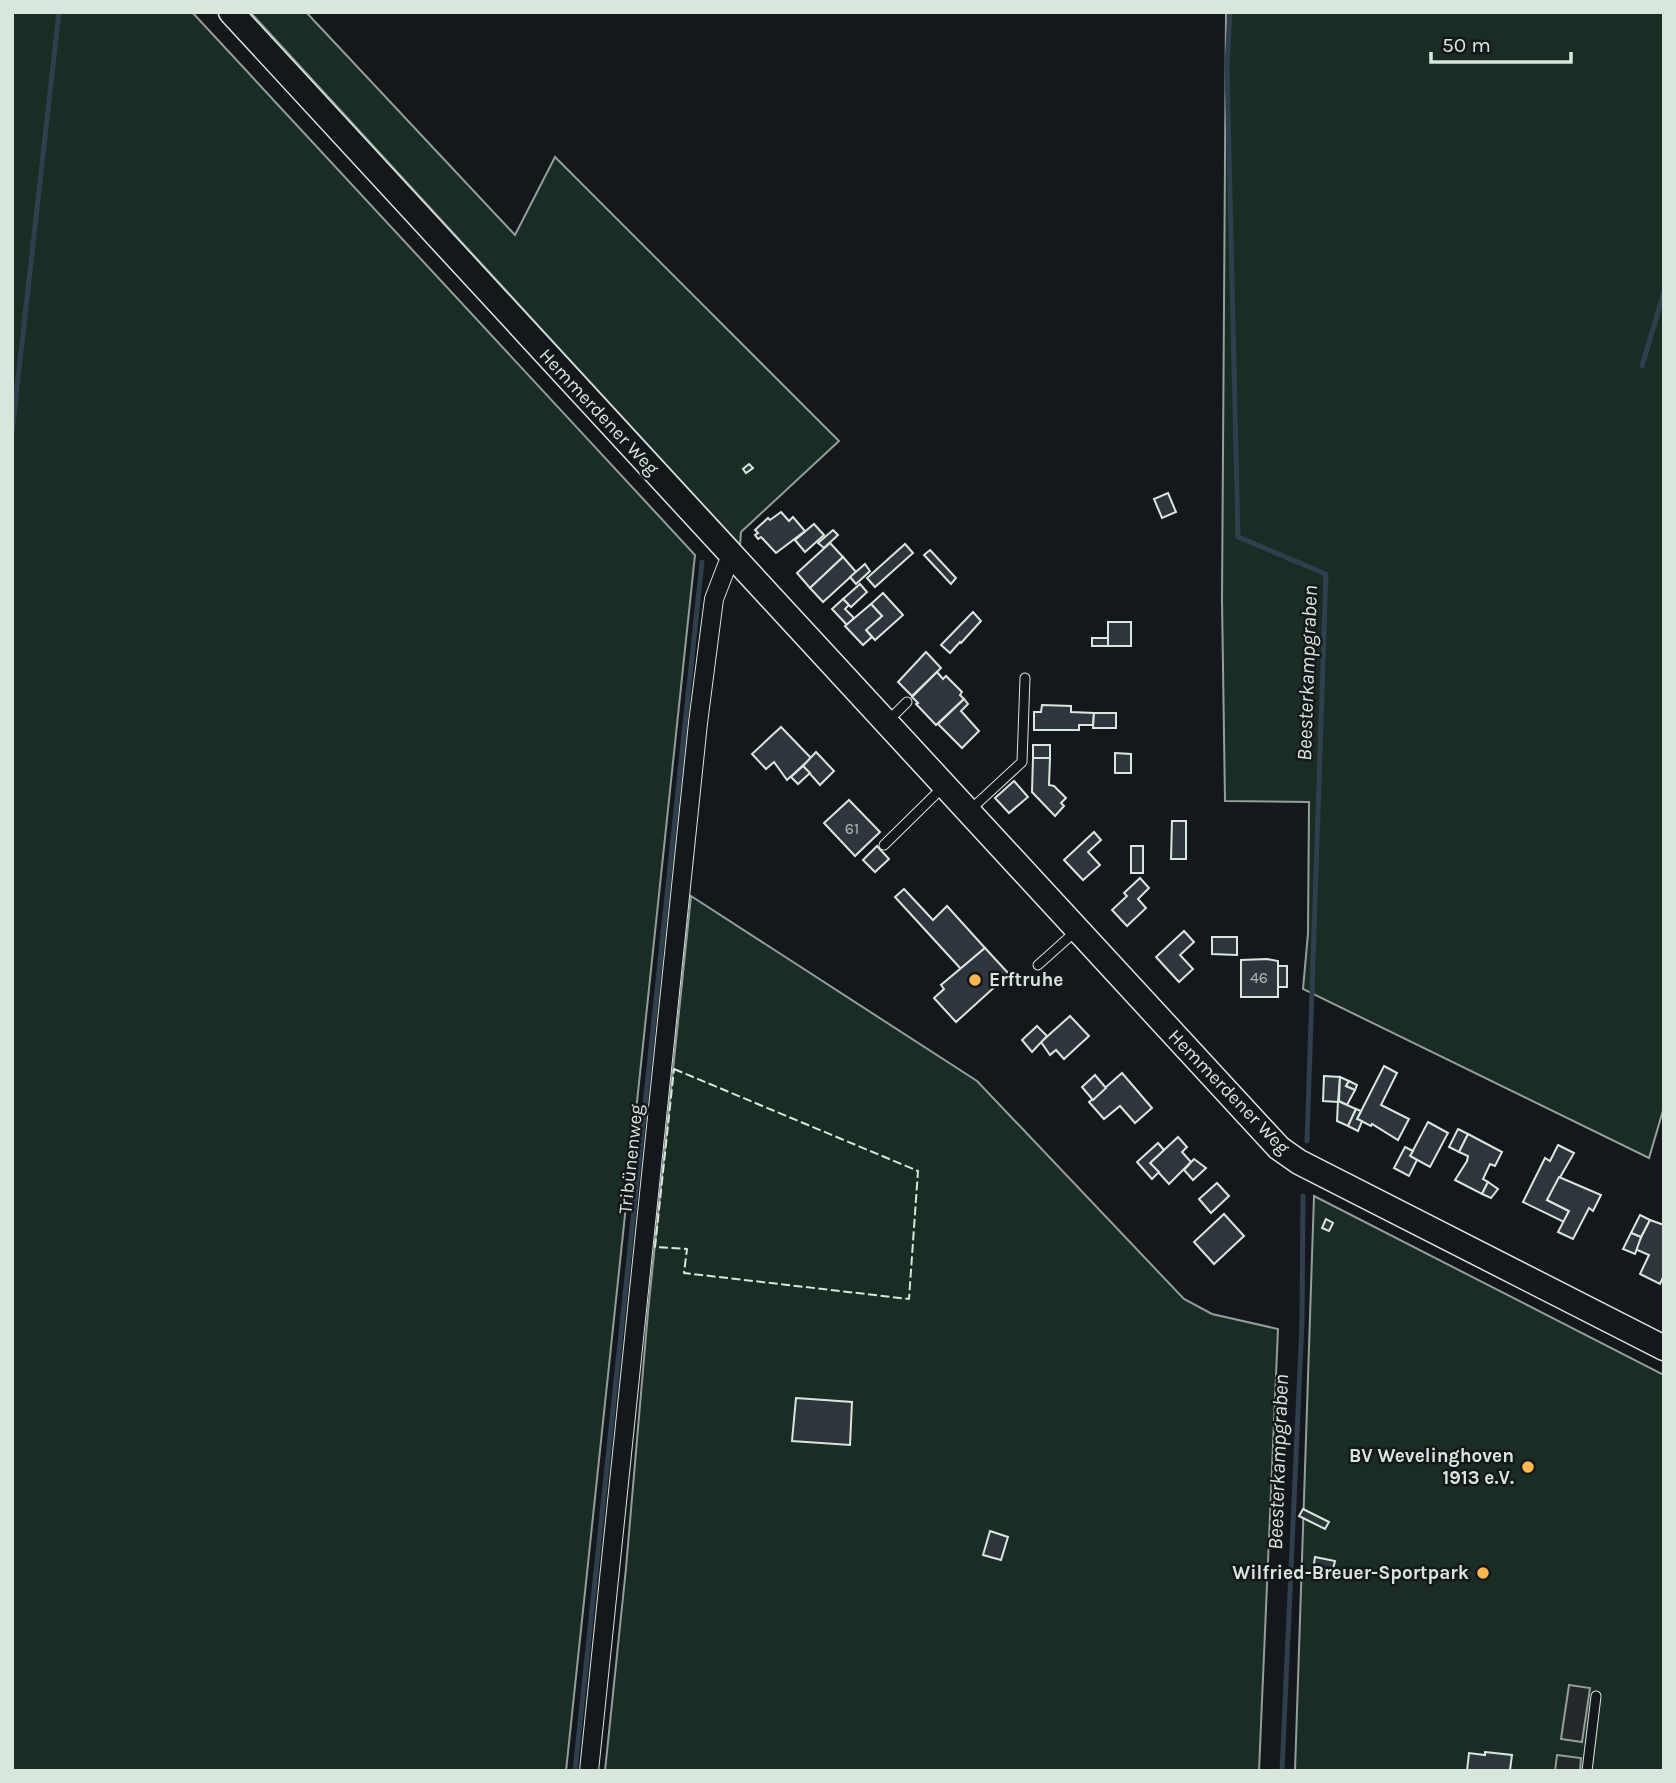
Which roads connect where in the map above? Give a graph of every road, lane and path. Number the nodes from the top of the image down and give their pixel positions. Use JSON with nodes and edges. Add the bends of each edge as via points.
{"nodes":[{"id":1,"x":231,"y":12,"type":"edge"},
{"id":2,"x":731,"y":555,"type":"junction"},
{"id":3,"x":1025,"y":678,"type":"dead end"},
{"id":4,"x":907,"y":702,"type":"dead end"},
{"id":5,"x":886,"y":722,"type":"junction"},
{"id":6,"x":945,"y":786,"type":"junction"},
{"id":7,"x":968,"y":811,"type":"junction"},
{"id":8,"x":884,"y":845,"type":"dead end"},
{"id":9,"x":1077,"y":930,"type":"junction"},
{"id":10,"x":1038,"y":965,"type":"dead end"},
{"id":11,"x":1664,"y":1348,"type":"edge"},
{"id":12,"x":1596,"y":1696,"type":"dead end"},
{"id":13,"x":589,"y":1771,"type":"edge"},
{"id":14,"x":1587,"y":1771,"type":"edge"}],
"edges":[{"from":1,"to":2,"type":"main road","name":"Hemmerdener Weg"},
{"from":2,"to":5,"type":"main road","name":"Hemmerdener Weg"},
{"from":2,"to":13,"type":"street","name":"Tribünenweg","via":[[714,598],[698,723]]},
{"from":3,"to":7,"type":"lane","via":[[1022,762]]},
{"from":4,"to":5,"type":"lane"},
{"from":5,"to":6,"type":"main road","name":"Hemmerdener Weg"},
{"from":6,"to":7,"type":"main road","name":"Hemmerdener Weg"},
{"from":6,"to":8,"type":"lane"},
{"from":7,"to":9,"type":"main road","name":"Hemmerdener Weg"},
{"from":9,"to":10,"type":"lane"},
{"from":9,"to":11,"type":"main road","name":"Hemmerdener Weg","via":[[1288,1156]]},
{"from":12,"to":14,"type":"lane"}]}
